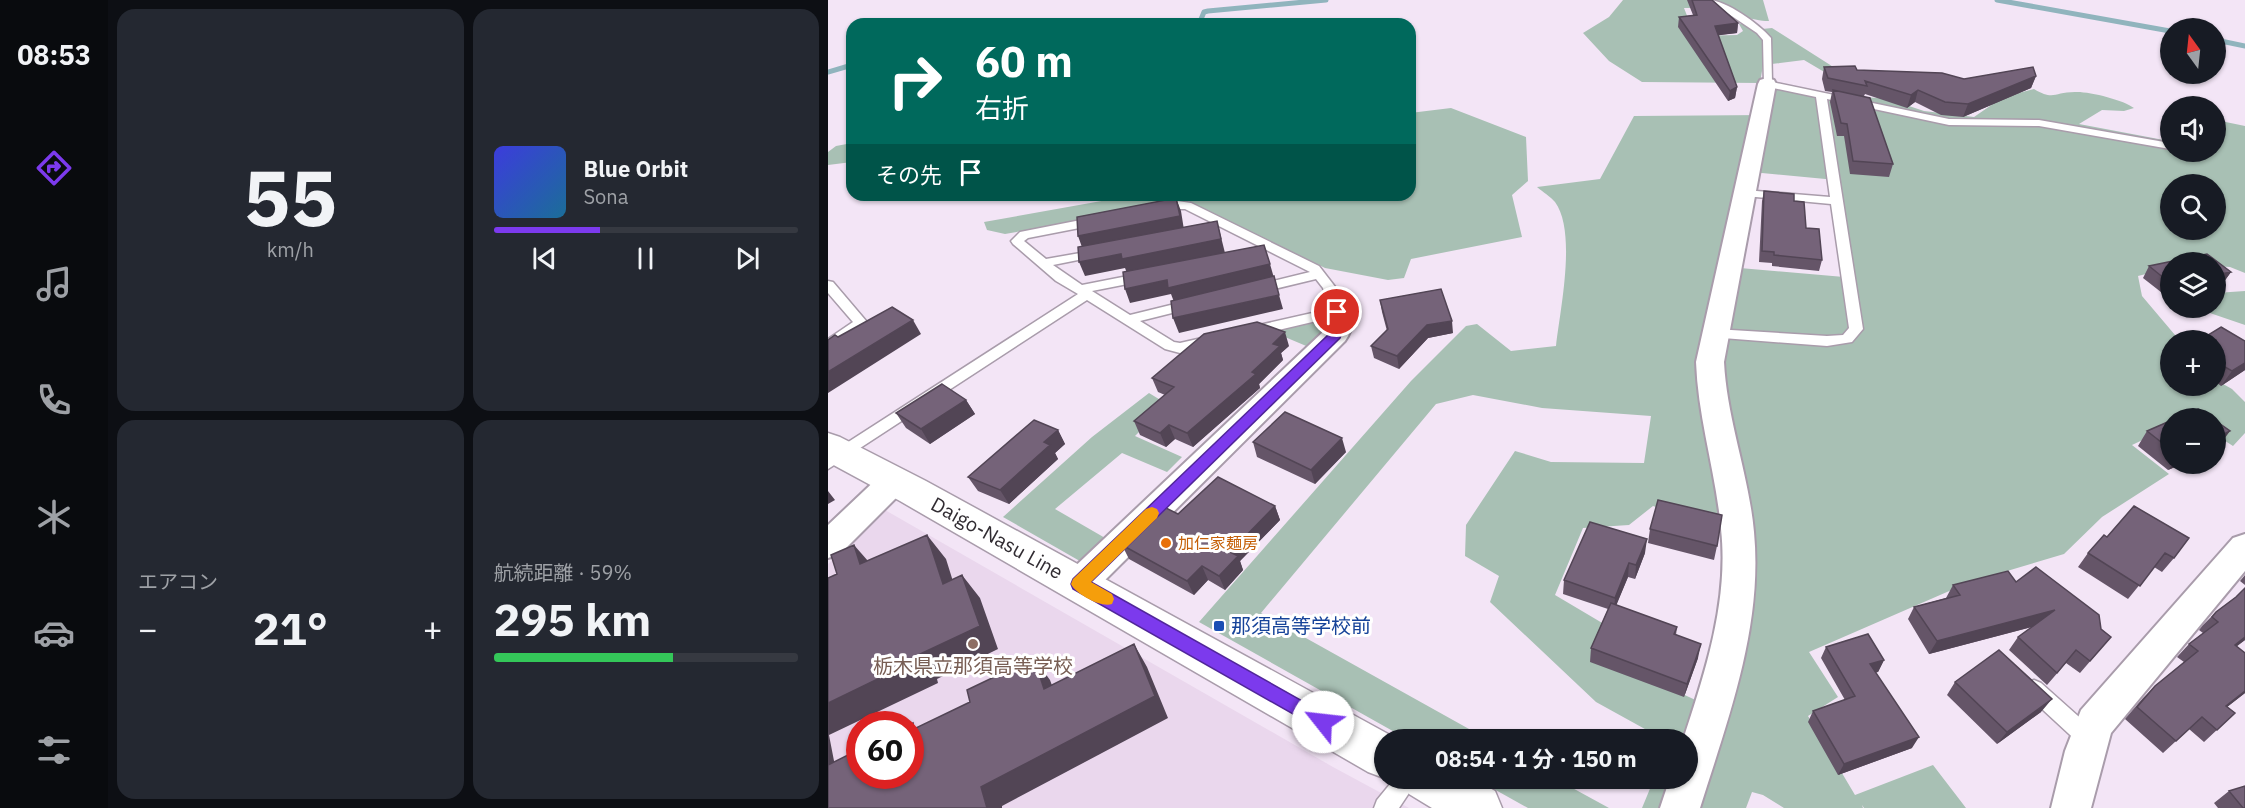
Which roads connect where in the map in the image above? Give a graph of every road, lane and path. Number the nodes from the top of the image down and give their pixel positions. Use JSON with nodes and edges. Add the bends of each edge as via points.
{"nodes":[{"id":1,"x":1712,"y":0,"type":"edge"},
{"id":2,"x":1767,"y":84,"type":"junction"},
{"id":3,"x":1821,"y":96,"type":"junction"},
{"id":4,"x":2160,"y":144,"type":"edge"},
{"id":5,"x":1745,"y":193,"type":"junction"},
{"id":6,"x":1836,"y":201,"type":"junction"},
{"id":7,"x":1230,"y":227,"type":"junction"},
{"id":8,"x":1207,"y":231,"type":"edge"},
{"id":9,"x":1113,"y":249,"type":"edge"},
{"id":10,"x":1274,"y":249,"type":"junction"},
{"id":11,"x":1251,"y":254,"type":"edge"},
{"id":12,"x":1043,"y":263,"type":"junction"},
{"id":13,"x":1159,"y":273,"type":"edge"},
{"id":14,"x":1319,"y":274,"type":"junction"},
{"id":15,"x":828,"y":285,"type":"edge"},
{"id":16,"x":1082,"y":293,"type":"junction"},
{"id":17,"x":1240,"y":293,"type":"edge"},
{"id":18,"x":1206,"y":301,"type":"edge"},
{"id":19,"x":1337,"y":312,"type":"junction"},
{"id":20,"x":1126,"y":320,"type":"junction"},
{"id":21,"x":1715,"y":334,"type":"junction"},
{"id":22,"x":828,"y":345,"type":"edge"},
{"id":23,"x":833,"y":454,"type":"edge"},
{"id":24,"x":894,"y":481,"type":"junction"},
{"id":25,"x":828,"y":545,"type":"edge"},
{"id":26,"x":2245,"y":547,"type":"edge"},
{"id":27,"x":1079,"y":584,"type":"junction"},
{"id":28,"x":2016,"y":672,"type":"edge"},
{"id":29,"x":2090,"y":739,"type":"junction"},
{"id":30,"x":1374,"y":750,"type":"edge"},
{"id":31,"x":1400,"y":789,"type":"edge"},
{"id":32,"x":1444,"y":789,"type":"edge"},
{"id":33,"x":1384,"y":808,"type":"edge"},
{"id":34,"x":1478,"y":808,"type":"edge"},
{"id":35,"x":1680,"y":808,"type":"edge"},
{"id":36,"x":2071,"y":808,"type":"edge"}],
"edges":[{"from":1,"to":2,"type":"lane","via":[[1768,40]]},
{"from":2,"to":3,"type":"lane"},
{"from":2,"to":5,"type":"street"},
{"from":3,"to":4,"type":"lane","via":[[1949,123],[2039,123]]},
{"from":3,"to":6,"type":"lane"},
{"from":5,"to":6,"type":"lane"},
{"from":5,"to":21,"type":"street"},
{"from":6,"to":21,"type":"lane","via":[[1856,329],[1847,339]]},
{"from":7,"to":8,"type":"lane"},
{"from":7,"to":10,"type":"lane"},
{"from":7,"to":12,"type":"lane","via":[[1187,205],[1177,205],[1024,235],[1017,241]]},
{"from":9,"to":12,"type":"lane"},
{"from":10,"to":11,"type":"lane"},
{"from":10,"to":14,"type":"lane"},
{"from":12,"to":16,"type":"lane"},
{"from":13,"to":16,"type":"lane"},
{"from":14,"to":17,"type":"lane"},
{"from":14,"to":19,"type":"lane","via":[[1332,291]]},
{"from":15,"to":22,"type":"lane","via":[[860,322],[857,328]]},
{"from":16,"to":20,"type":"lane"},
{"from":16,"to":23,"type":"lane"},
{"from":18,"to":20,"type":"lane"},
{"from":19,"to":20,"type":"lane","via":[[1180,348]]},
{"from":19,"to":27,"type":"street","via":[[1336,335]]},
{"from":21,"to":35,"type":"street","via":[[1710,388],[1738,533],[1738,588],[1713,702]]},
{"from":23,"to":24,"type":"main road","name":"Daigo-Nasu Line"},
{"from":24,"to":25,"type":"street"},
{"from":24,"to":27,"type":"main road","name":"Daigo-Nasu Line"},
{"from":26,"to":29,"type":"street","via":[[2095,723]]},
{"from":27,"to":30,"type":"main road","name":"Daigo-Nasu Line"},
{"from":28,"to":29,"type":"lane"},
{"from":29,"to":36,"type":"street"},
{"from":31,"to":33,"type":"lane"},
{"from":32,"to":34,"type":"main road"}]}
